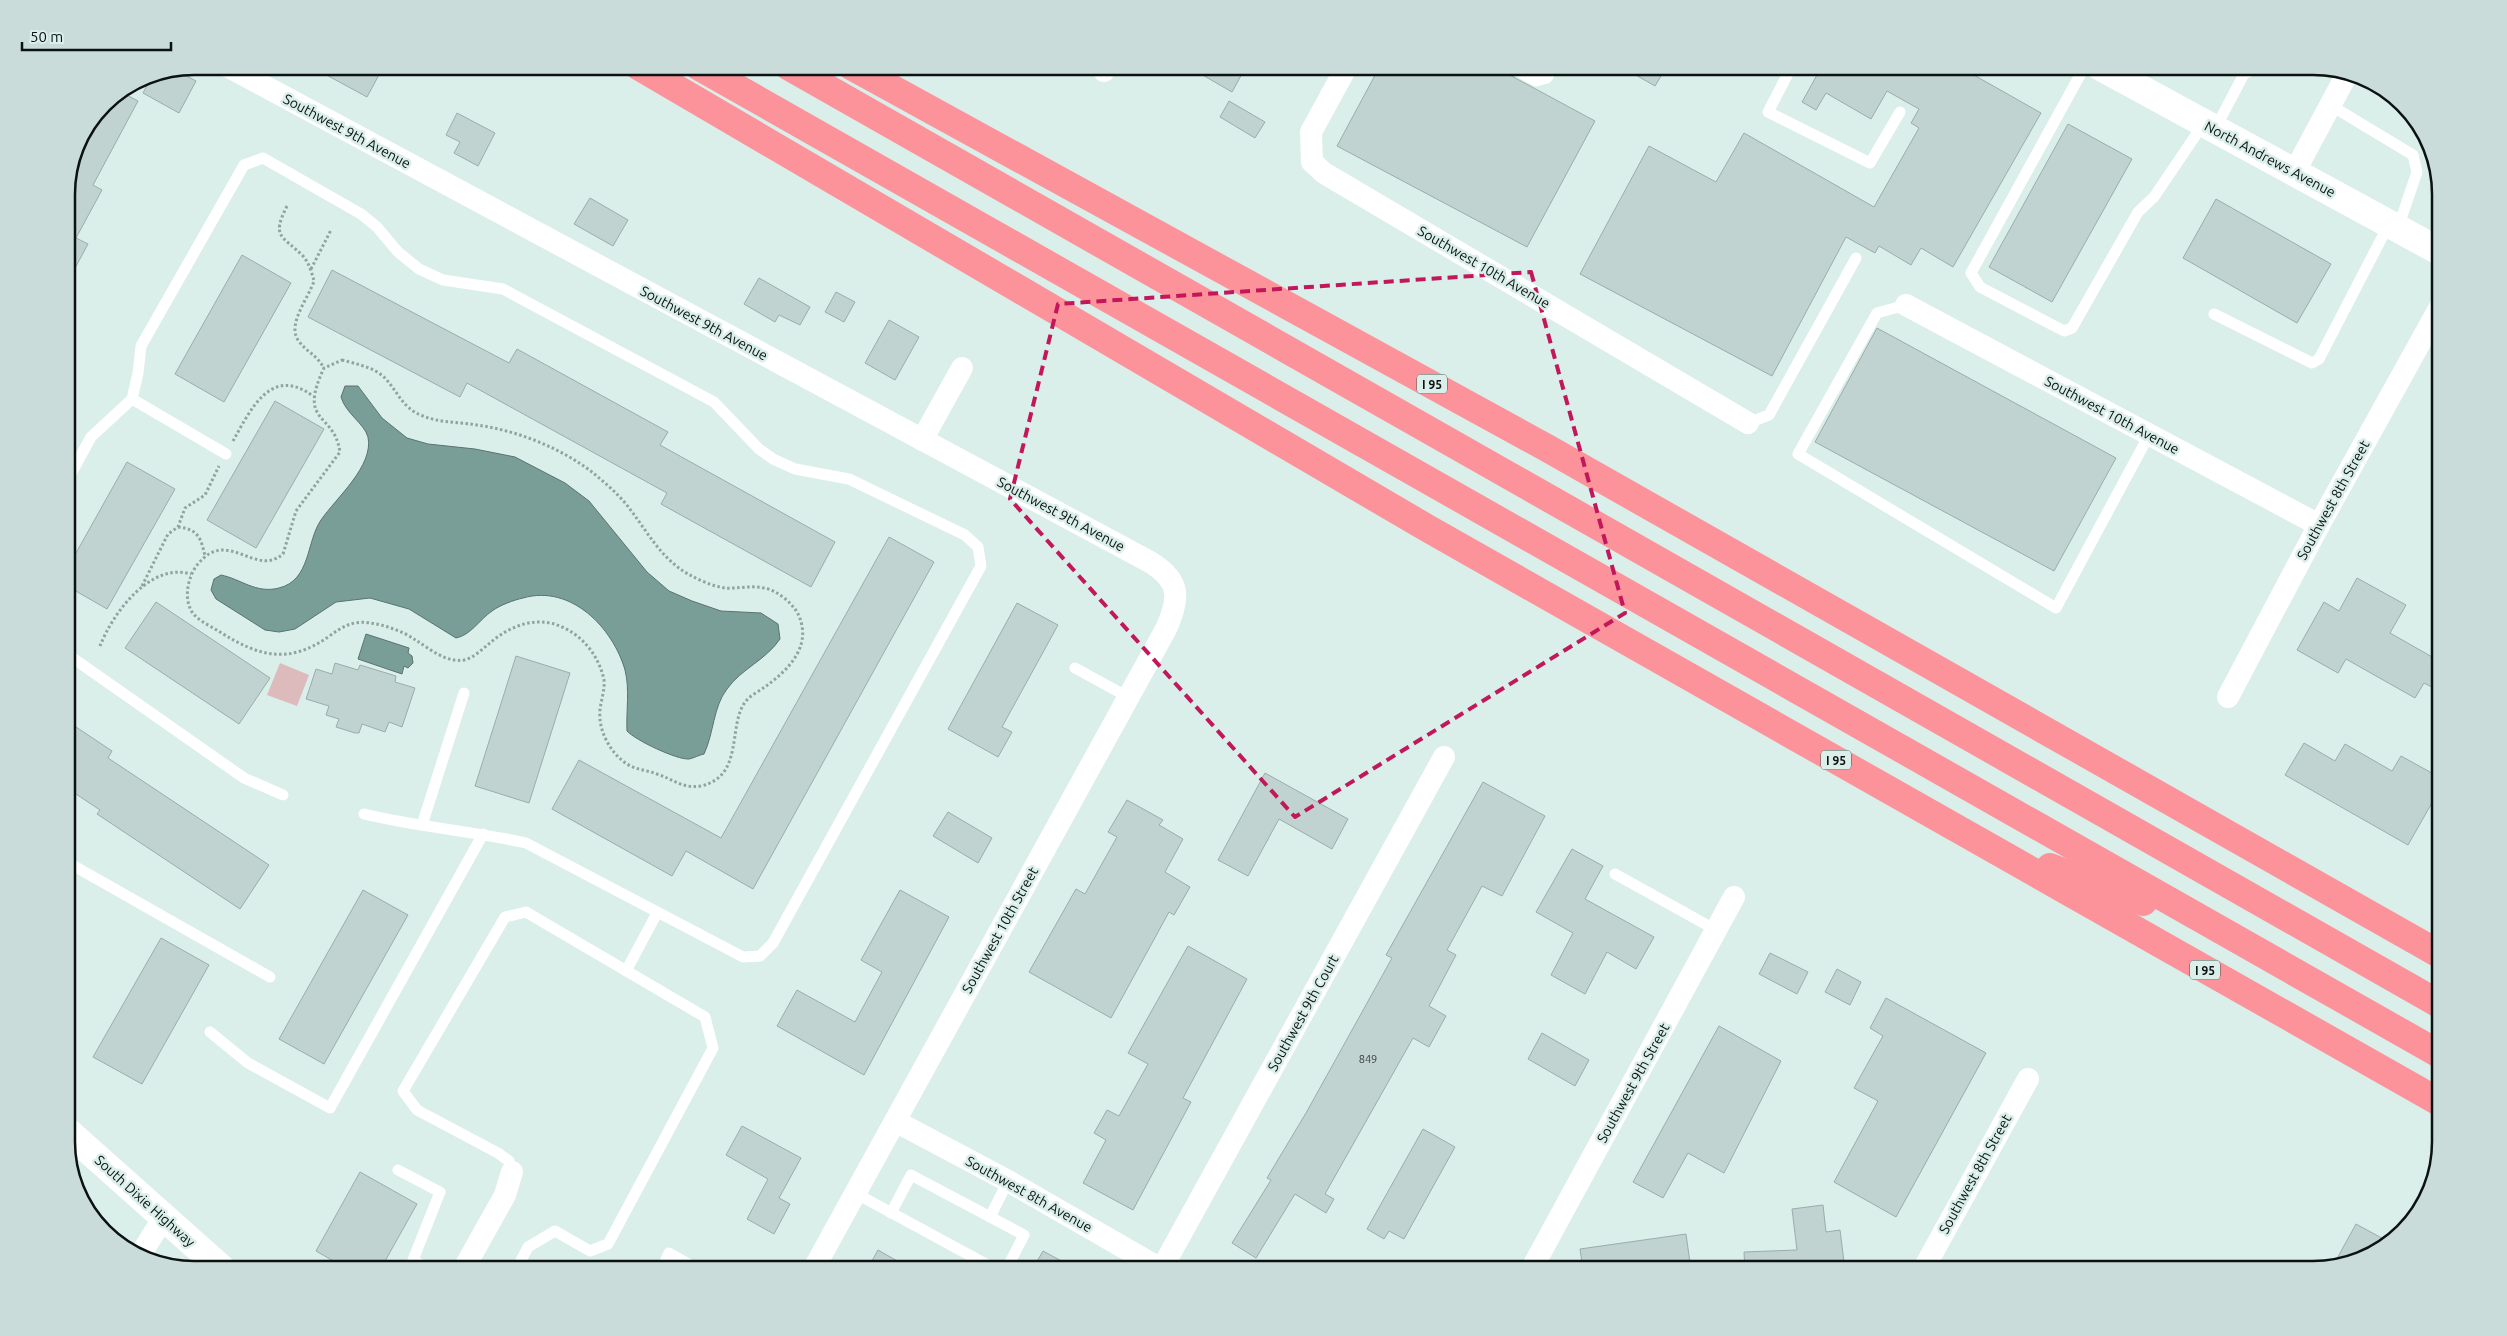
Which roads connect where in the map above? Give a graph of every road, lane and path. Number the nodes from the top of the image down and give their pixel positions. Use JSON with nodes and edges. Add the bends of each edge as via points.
{"nodes":[{"id":1,"x":244,"y":75,"type":"edge"},
{"id":2,"x":653,"y":75,"type":"edge"},
{"id":3,"x":714,"y":75,"type":"edge"},
{"id":4,"x":804,"y":75,"type":"edge"},
{"id":5,"x":867,"y":75,"type":"edge"},
{"id":6,"x":1342,"y":75,"type":"edge"},
{"id":7,"x":1525,"y":75,"type":"edge"},
{"id":8,"x":1549,"y":75,"type":"edge"},
{"id":9,"x":1787,"y":75,"type":"edge"},
{"id":10,"x":2080,"y":75,"type":"edge"},
{"id":11,"x":2116,"y":75,"type":"edge"},
{"id":12,"x":2238,"y":75,"type":"edge"},
{"id":13,"x":2345,"y":79,"type":"edge"},
{"id":14,"x":2330,"y":105,"type":"junction"},
{"id":15,"x":1900,"y":112,"type":"dead end"},
{"id":16,"x":2210,"y":126,"type":"junction"},
{"id":17,"x":2295,"y":171,"type":"junction"},
{"id":18,"x":287,"y":206,"type":"dead end"},
{"id":19,"x":2393,"y":226,"type":"junction"},
{"id":20,"x":331,"y":230,"type":"dead end"},
{"id":21,"x":2432,"y":248,"type":"edge"},
{"id":22,"x":1856,"y":258,"type":"dead end"},
{"id":23,"x":310,"y":269,"type":"junction"},
{"id":24,"x":1906,"y":305,"type":"joint"},
{"id":25,"x":2214,"y":314,"type":"dead end"},
{"id":26,"x":2432,"y":320,"type":"edge"},
{"id":27,"x":324,"y":368,"type":"junction"},
{"id":28,"x":962,"y":368,"type":"dead end"},
{"id":29,"x":313,"y":396,"type":"junction"},
{"id":30,"x":132,"y":399,"type":"junction"},
{"id":31,"x":1748,"y":423,"type":"joint"},
{"id":32,"x":2149,"y":435,"type":"junction"},
{"id":33,"x":922,"y":440,"type":"junction"},
{"id":34,"x":226,"y":454,"type":"junction"},
{"id":35,"x":75,"y":465,"type":"edge"},
{"id":36,"x":2319,"y":525,"type":"junction"},
{"id":37,"x":178,"y":527,"type":"junction"},
{"id":38,"x":205,"y":556,"type":"junction"},
{"id":39,"x":192,"y":574,"type":"junction"},
{"id":40,"x":142,"y":586,"type":"junction"},
{"id":41,"x":1175,"y":586,"type":"joint"},
{"id":42,"x":100,"y":646,"type":"dead end"},
{"id":43,"x":75,"y":660,"type":"edge"},
{"id":44,"x":1075,"y":668,"type":"dead end"},
{"id":45,"x":464,"y":693,"type":"dead end"},
{"id":46,"x":1128,"y":697,"type":"junction"},
{"id":47,"x":2228,"y":697,"type":"dead end"},
{"id":48,"x":1444,"y":757,"type":"dead end"},
{"id":49,"x":283,"y":795,"type":"dead end"},
{"id":50,"x":364,"y":814,"type":"dead end"},
{"id":51,"x":422,"y":825,"type":"junction"},
{"id":52,"x":483,"y":834,"type":"junction"},
{"id":53,"x":1969,"y":836,"type":"junction"},
{"id":54,"x":75,"y":867,"type":"edge"},
{"id":55,"x":1614,"y":874,"type":"dead end"},
{"id":56,"x":1734,"y":897,"type":"dead end"},
{"id":57,"x":657,"y":913,"type":"junction"},
{"id":58,"x":1716,"y":930,"type":"junction"},
{"id":59,"x":2224,"y":932,"type":"junction"},
{"id":60,"x":2432,"y":950,"type":"edge"},
{"id":61,"x":626,"y":971,"type":"junction"},
{"id":62,"x":270,"y":977,"type":"dead end"},
{"id":63,"x":2432,"y":1000,"type":"edge"},
{"id":64,"x":210,"y":1032,"type":"dead end"},
{"id":65,"x":2432,"y":1050,"type":"edge"},
{"id":66,"x":2028,"y":1079,"type":"dead end"},
{"id":67,"x":2432,"y":1098,"type":"edge"},
{"id":68,"x":895,"y":1120,"type":"junction"},
{"id":69,"x":75,"y":1140,"type":"edge"},
{"id":70,"x":398,"y":1170,"type":"dead end"},
{"id":71,"x":512,"y":1172,"type":"joint"},
{"id":72,"x":1008,"y":1181,"type":"junction"},
{"id":73,"x":855,"y":1193,"type":"junction"},
{"id":74,"x":891,"y":1213,"type":"junction"},
{"id":75,"x":164,"y":1217,"type":"junction"},
{"id":76,"x":990,"y":1217,"type":"junction"},
{"id":77,"x":143,"y":1250,"type":"edge"},
{"id":78,"x":213,"y":1261,"type":"edge"},
{"id":79,"x":412,"y":1261,"type":"edge"},
{"id":80,"x":467,"y":1261,"type":"edge"},
{"id":81,"x":521,"y":1261,"type":"edge"},
{"id":82,"x":665,"y":1261,"type":"edge"},
{"id":83,"x":683,"y":1261,"type":"edge"},
{"id":84,"x":817,"y":1261,"type":"edge"},
{"id":85,"x":980,"y":1261,"type":"edge"},
{"id":86,"x":1011,"y":1261,"type":"edge"},
{"id":87,"x":1147,"y":1261,"type":"edge"},
{"id":88,"x":1165,"y":1261,"type":"edge"},
{"id":89,"x":1536,"y":1261,"type":"edge"},
{"id":90,"x":1928,"y":1261,"type":"edge"}],
"edges":[{"from":1,"to":33,"type":"street","name":"Southwest 9th Avenue"},
{"from":2,"to":53,"type":"highway","number":"I 95","via":[[1427,528]]},
{"from":3,"to":59,"type":"highway"},
{"from":4,"to":63,"type":"highway"},
{"from":5,"to":60,"type":"highway","number":"I 95","via":[[1452,395]]},
{"from":6,"to":31,"type":"street","name":"Southwest 10th Avenue","via":[[1311,132],[1312,162],[1324,173]]},
{"from":7,"to":8,"type":"lane","via":[[1536,81]]},
{"from":9,"to":15,"type":"lane","via":[[1768,112],[1870,162]]},
{"from":10,"to":16,"type":"lane","via":[[1971,273],[1980,287],[2064,331],[2072,328],[2138,212],[2154,197]]},
{"from":11,"to":16,"type":"main road","name":"North Andrews Avenue"},
{"from":12,"to":16,"type":"lane"},
{"from":13,"to":14,"type":"street"},
{"from":14,"to":17,"type":"street"},
{"from":14,"to":19,"type":"lane","via":[[2413,155],[2417,172]]},
{"from":16,"to":17,"type":"main road","name":"North Andrews Avenue"},
{"from":17,"to":19,"type":"main road","name":"North Andrews Avenue"},
{"from":18,"to":23,"type":"path","via":[[278,228],[281,238],[304,258]]},
{"from":19,"to":21,"type":"main road","name":"North Andrews Avenue"},
{"from":19,"to":25,"type":"lane","via":[[2319,359],[2312,363]]},
{"from":20,"to":23,"type":"path"},
{"from":22,"to":31,"type":"lane","via":[[1769,415]]},
{"from":23,"to":27,"type":"path","via":[[314,281],[294,326],[297,339],[318,357]]},
{"from":24,"to":32,"type":"street","name":"Southwest 10th Avenue"},
{"from":24,"to":32,"type":"lane","via":[[1877,313],[1798,454],[2056,608]]},
{"from":26,"to":36,"type":"street","name":"Southwest 8th Street"},
{"from":27,"to":29,"type":"path"},
{"from":27,"to":39,"type":"path","via":[[342,360],[371,369],[385,378],[403,404],[420,416],[506,431],[554,450],[591,472],[617,494],[674,565],[720,587],[764,588],[793,606],[803,631],[797,657],[783,673],[745,703],[728,766],[702,786],[681,786],[627,764],[614,753],[601,727],[604,681],[592,648],[564,628],[547,622],[516,626],[504,630],[478,653],[464,660],[450,659],[400,632],[369,622],[353,622],[341,626],[307,649],[277,656],[257,652],[193,615],[187,603]]},
{"from":28,"to":33,"type":"street"},
{"from":29,"to":34,"type":"path","via":[[291,384],[267,391]]},
{"from":29,"to":38,"type":"path","via":[[316,411],[334,432],[340,452],[296,511],[283,554],[268,562],[232,550]]},
{"from":30,"to":34,"type":"lane"},
{"from":30,"to":35,"type":"lane","via":[[91,437]]},
{"from":30,"to":57,"type":"lane","via":[[141,346],[244,165],[263,158],[361,214],[418,269],[443,280],[503,289],[714,402],[772,459],[795,468],[849,479],[965,535],[978,547],[981,566],[773,943],[760,956],[743,958]]},
{"from":32,"to":36,"type":"street","name":"Southwest 10th Avenue"},
{"from":33,"to":41,"type":"street","name":"Southwest 9th Avenue","via":[[1150,562]]},
{"from":34,"to":37,"type":"path","via":[[205,495],[185,508]]},
{"from":36,"to":47,"type":"street","name":"Southwest 8th Street"},
{"from":37,"to":38,"type":"path","via":[[189,528],[197,534]]},
{"from":37,"to":40,"type":"path","via":[[168,534]]},
{"from":38,"to":39,"type":"path"},
{"from":39,"to":40,"type":"path","via":[[172,573]]},
{"from":40,"to":42,"type":"path","via":[[109,625]]},
{"from":41,"to":46,"type":"street","name":"Southwest 10th Street","via":[[1170,620]]},
{"from":43,"to":49,"type":"lane","via":[[244,778]]},
{"from":44,"to":46,"type":"lane"},
{"from":45,"to":51,"type":"lane"},
{"from":46,"to":68,"type":"street","name":"Southwest 10th Street"},
{"from":48,"to":88,"type":"street","name":"Southwest 9th Court"},
{"from":50,"to":51,"type":"lane"},
{"from":51,"to":52,"type":"lane"},
{"from":52,"to":57,"type":"lane","via":[[526,844]]},
{"from":52,"to":64,"type":"lane","via":[[330,1108],[248,1063]]},
{"from":53,"to":59,"type":"highway"},
{"from":53,"to":67,"type":"highway","number":"I 95"},
{"from":54,"to":62,"type":"lane"},
{"from":55,"to":58,"type":"lane"},
{"from":56,"to":58,"type":"street","name":"Southwest 9th Street"},
{"from":57,"to":61,"type":"lane"},
{"from":58,"to":89,"type":"street","name":"Southwest 9th Street"},
{"from":59,"to":65,"type":"highway"},
{"from":61,"to":71,"type":"lane","via":[[526,912],[505,917],[403,1091],[417,1110],[509,1161]]},
{"from":61,"to":81,"type":"lane","via":[[705,1017],[713,1048],[608,1244],[590,1251],[555,1231],[528,1247]]},
{"from":66,"to":90,"type":"street","name":"Southwest 8th Street"},
{"from":68,"to":72,"type":"street","name":"Southwest 8th Avenue"},
{"from":68,"to":73,"type":"street","name":"Southwest 10th Street"},
{"from":69,"to":75,"type":"main road","name":"South Dixie Highway"},
{"from":70,"to":79,"type":"lane","via":[[440,1192]]},
{"from":71,"to":80,"type":"street","via":[[502,1202]]},
{"from":72,"to":76,"type":"lane"},
{"from":72,"to":87,"type":"street","name":"Southwest 8th Avenue"},
{"from":73,"to":74,"type":"lane"},
{"from":73,"to":84,"type":"street","name":"Southwest 10th Street"},
{"from":74,"to":76,"type":"lane","via":[[911,1175]]},
{"from":74,"to":85,"type":"lane"},
{"from":75,"to":77,"type":"street"},
{"from":75,"to":78,"type":"main road","name":"South Dixie Highway"},
{"from":76,"to":86,"type":"lane","via":[[1024,1235]]},
{"from":82,"to":83,"type":"lane","via":[[669,1253]]}]}
